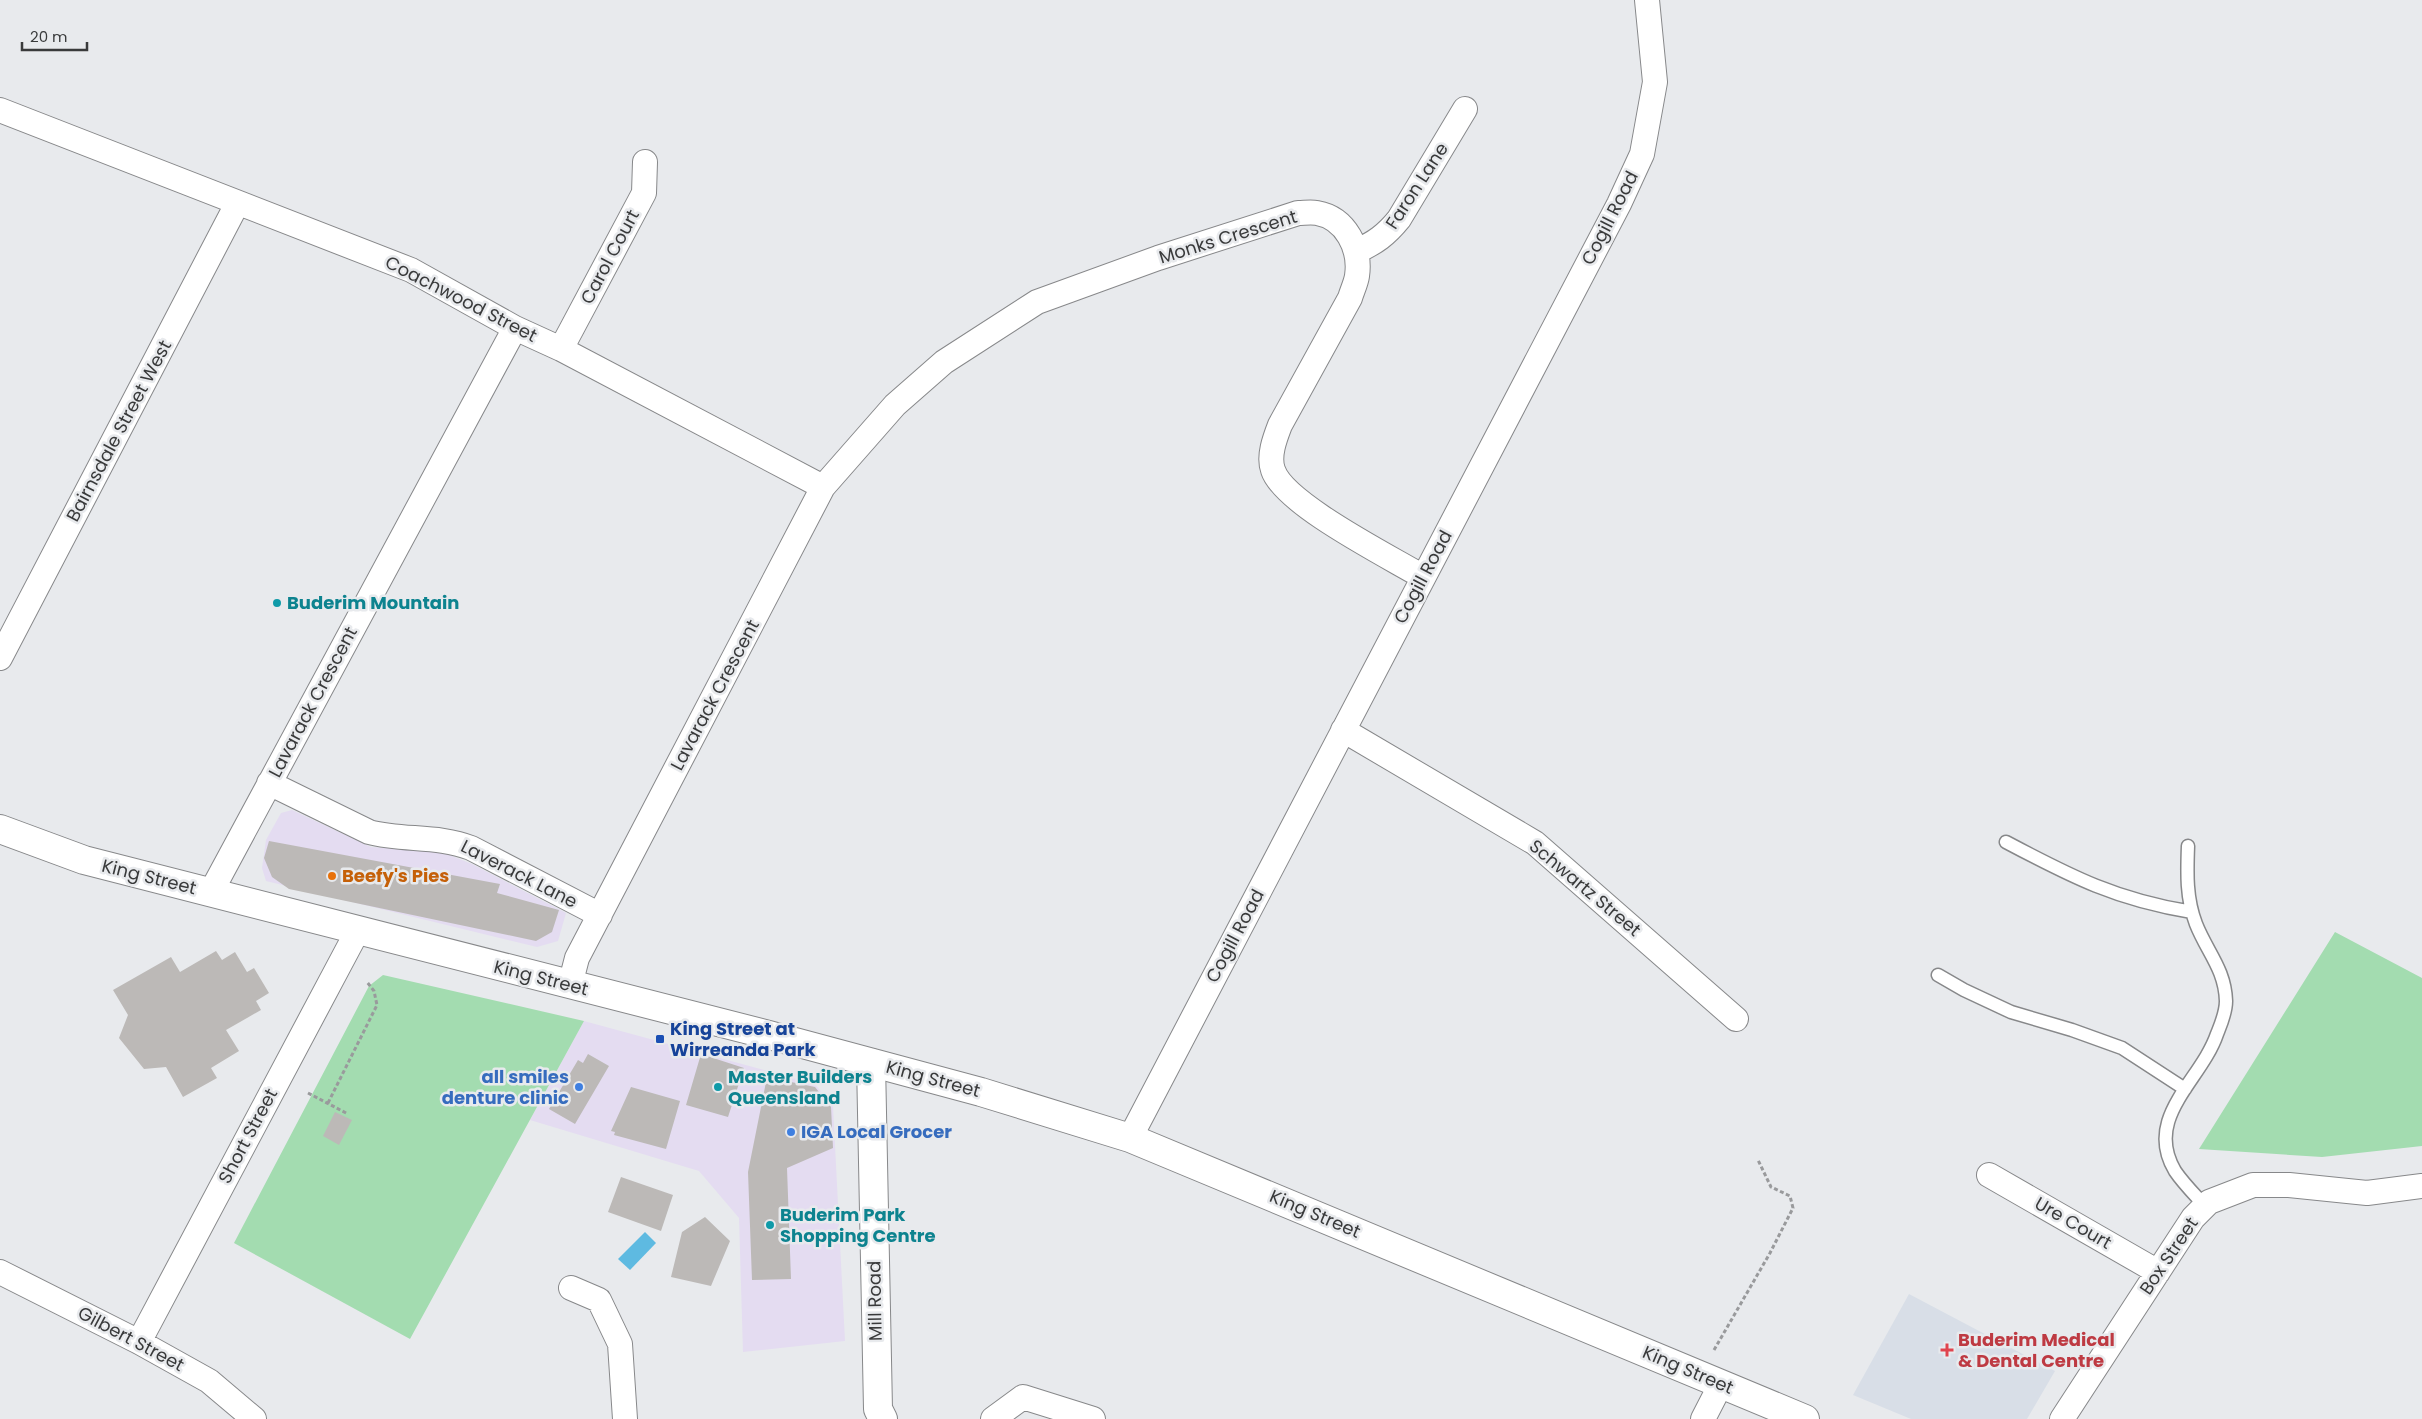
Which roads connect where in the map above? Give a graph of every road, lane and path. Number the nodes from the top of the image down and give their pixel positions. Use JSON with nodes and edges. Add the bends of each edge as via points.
{"nodes":[{"id":1,"x":1647,"y":0,"type":"edge"},
{"id":2,"x":1465,"y":109,"type":"dead end"},
{"id":3,"x":0,"y":110,"type":"edge"},
{"id":4,"x":645,"y":162,"type":"dead end"},
{"id":5,"x":237,"y":204,"type":"junction"},
{"id":6,"x":1357,"y":251,"type":"junction"},
{"id":7,"x":515,"y":328,"type":"junction"},
{"id":8,"x":561,"y":349,"type":"junction"},
{"id":9,"x":823,"y":487,"type":"junction"},
{"id":10,"x":1423,"y":577,"type":"junction"},
{"id":11,"x":0,"y":658,"type":"edge"},
{"id":12,"x":1343,"y":730,"type":"junction"},
{"id":13,"x":269,"y":783,"type":"junction"},
{"id":14,"x":0,"y":829,"type":"edge"},
{"id":15,"x":2006,"y":842,"type":"dead end"},
{"id":16,"x":2188,"y":846,"type":"dead end"},
{"id":17,"x":211,"y":892,"type":"junction"},
{"id":18,"x":2192,"y":912,"type":"junction"},
{"id":19,"x":600,"y":915,"type":"junction"},
{"id":20,"x":358,"y":930,"type":"junction"},
{"id":21,"x":1938,"y":975,"type":"dead end"},
{"id":22,"x":367,"y":982,"type":"dead end"},
{"id":23,"x":570,"y":985,"type":"junction"},
{"id":24,"x":1736,"y":1019,"type":"dead end"},
{"id":25,"x":871,"y":1062,"type":"junction"},
{"id":26,"x":2185,"y":1089,"type":"junction"},
{"id":27,"x":308,"y":1093,"type":"dead end"},
{"id":28,"x":328,"y":1103,"type":"junction"},
{"id":29,"x":348,"y":1114,"type":"dead end"},
{"id":30,"x":1130,"y":1138,"type":"junction"},
{"id":31,"x":1758,"y":1160,"type":"dead end"},
{"id":32,"x":1988,"y":1174,"type":"dead end"},
{"id":33,"x":2422,"y":1186,"type":"edge"},
{"id":34,"x":2205,"y":1206,"type":"junction"},
{"id":35,"x":0,"y":1272,"type":"edge"},
{"id":36,"x":2158,"y":1272,"type":"junction"},
{"id":37,"x":571,"y":1288,"type":"dead end"},
{"id":38,"x":140,"y":1342,"type":"junction"},
{"id":39,"x":1714,"y":1350,"type":"dead end"},
{"id":40,"x":1721,"y":1384,"type":"junction"},
{"id":41,"x":254,"y":1419,"type":"edge"},
{"id":42,"x":625,"y":1419,"type":"edge"},
{"id":43,"x":883,"y":1419,"type":"edge"},
{"id":44,"x":993,"y":1419,"type":"edge"},
{"id":45,"x":1093,"y":1419,"type":"edge"},
{"id":46,"x":1703,"y":1419,"type":"edge"},
{"id":47,"x":1805,"y":1419,"type":"edge"},
{"id":48,"x":2062,"y":1419,"type":"edge"}],
"edges":[{"from":1,"to":10,"type":"street","name":"Cogill Road","via":[[1655,82],[1642,154],[1619,204]]},
{"from":2,"to":6,"type":"street","name":"Faron Lane","via":[[1399,219],[1386,235]]},
{"from":3,"to":5,"type":"street","name":"Coachwood Street"},
{"from":4,"to":8,"type":"street","name":"Carol Court","via":[[644,193]]},
{"from":5,"to":7,"type":"street","name":"Coachwood Street","via":[[412,270]]},
{"from":5,"to":11,"type":"street","name":"Bairnsdale Street West"},
{"from":6,"to":9,"type":"street","name":"Monks Crescent","via":[[1345,229],[1332,218],[1317,213],[1298,213],[1158,258],[1037,302],[944,362],[895,405]]},
{"from":6,"to":10,"type":"street","name":"Monks Crescent","via":[[1357,276],[1350,298],[1280,425],[1273,445],[1272,470],[1302,504]]},
{"from":7,"to":8,"type":"street","name":"Coachwood Street"},
{"from":7,"to":13,"type":"street","name":"Lavarack Crescent"},
{"from":8,"to":9,"type":"street","name":"Coachwood Street"},
{"from":9,"to":19,"type":"street","name":"Lavarack Crescent"},
{"from":10,"to":12,"type":"street","name":"Cogill Road"},
{"from":12,"to":24,"type":"street","name":"Schwartz Street","via":[[1535,843]]},
{"from":12,"to":30,"type":"street","name":"Cogill Road"},
{"from":13,"to":17,"type":"street","name":"Lavarack Crescent"},
{"from":13,"to":19,"type":"street","name":"Laverack Lane","via":[[369,832],[454,841]]},
{"from":14,"to":17,"type":"main road","name":"King Street","via":[[84,860]]},
{"from":15,"to":18,"type":"lane","via":[[2105,891],[2138,902]]},
{"from":16,"to":18,"type":"lane","via":[[2187,888]]},
{"from":17,"to":20,"type":"main road","name":"King Street"},
{"from":18,"to":26,"type":"lane","via":[[2222,977],[2226,1004],[2214,1043]]},
{"from":19,"to":23,"type":"street","name":"Lavarack Crescent","via":[[577,958]]},
{"from":20,"to":23,"type":"main road","name":"King Street"},
{"from":20,"to":38,"type":"street","name":"Short Street"},
{"from":21,"to":26,"type":"lane","via":[[2011,1012],[2122,1048]]},
{"from":22,"to":28,"type":"path","via":[[374,991],[377,1005]]},
{"from":23,"to":25,"type":"main road","name":"King Street"},
{"from":25,"to":30,"type":"main road","name":"King Street"},
{"from":25,"to":43,"type":"main road","name":"Mill Road","via":[[878,1409]]},
{"from":26,"to":34,"type":"lane","via":[[2166,1126],[2166,1146],[2176,1171]]},
{"from":27,"to":28,"type":"path"},
{"from":28,"to":29,"type":"path"},
{"from":30,"to":40,"type":"main road","name":"King Street"},
{"from":31,"to":39,"type":"path","via":[[1771,1187],[1790,1196],[1793,1208]]},
{"from":32,"to":36,"type":"street","name":"Ure Court"},
{"from":33,"to":34,"type":"street","name":"Box Street","via":[[2367,1194],[2253,1184]]},
{"from":34,"to":36,"type":"street","name":"Box Street","via":[[2193,1218]]},
{"from":35,"to":38,"type":"street","name":"Gilbert Street"},
{"from":36,"to":48,"type":"street","name":"Box Street"},
{"from":37,"to":42,"type":"street","via":[[599,1300],[620,1344]]},
{"from":38,"to":41,"type":"street","name":"Gilbert Street","via":[[209,1381]]},
{"from":40,"to":46,"type":"street"},
{"from":40,"to":47,"type":"main road","name":"King Street"},
{"from":44,"to":45,"type":"street","via":[[1023,1397]]}]}
